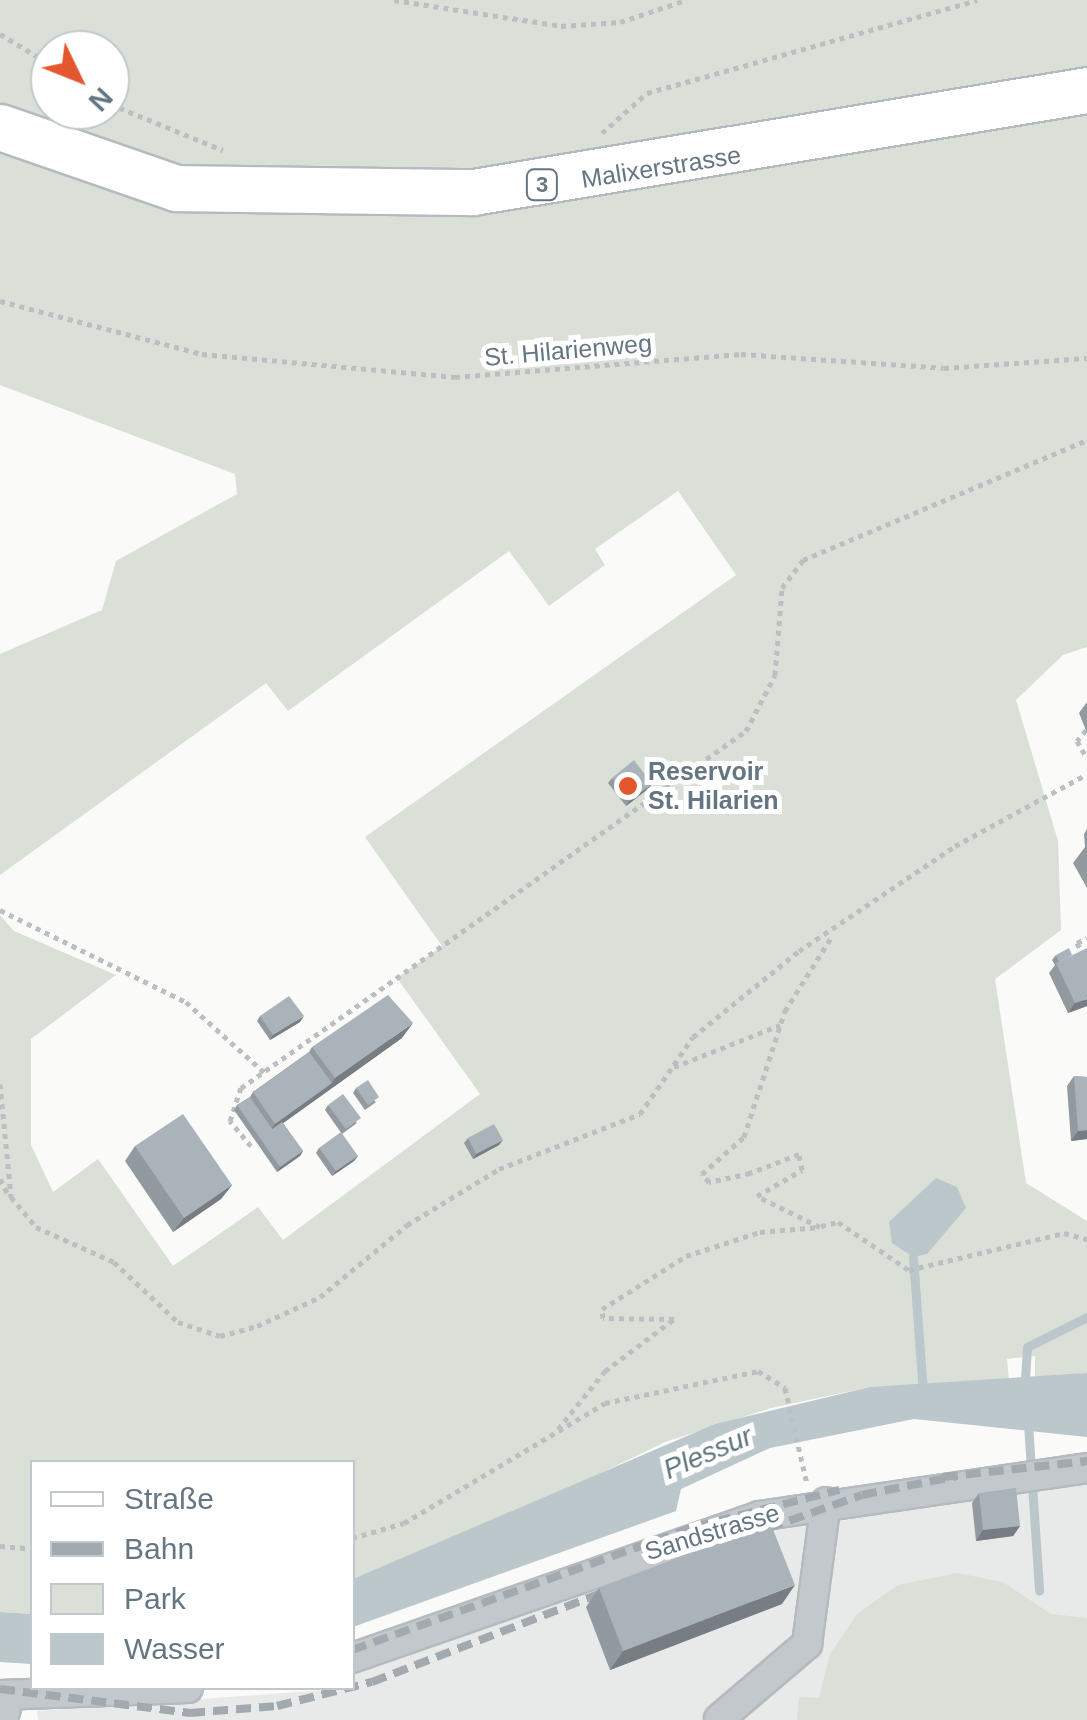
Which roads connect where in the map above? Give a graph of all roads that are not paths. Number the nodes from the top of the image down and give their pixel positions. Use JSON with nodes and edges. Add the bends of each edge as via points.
{"nodes":[{"id":1,"x":1087,"y":90,"type":"edge"},
{"id":2,"x":0,"y":127,"type":"edge"},
{"id":3,"x":1087,"y":1468,"type":"edge"},
{"id":4,"x":826,"y":1502,"type":"junction"},
{"id":5,"x":355,"y":1657,"type":"edge"},
{"id":6,"x":165,"y":1690,"type":"edge"},
{"id":7,"x":4,"y":1704,"type":"edge"},
{"id":8,"x":718,"y":1719,"type":"edge"}],
"edges":[{"from":1,"to":2,"type":"main road","name":"Malixerstrasse","number":"3","via":[[571,182],[473,192],[202,190],[128,176]]},
{"from":3,"to":4,"type":"street","name":"Sandstrasse"},
{"from":4,"to":5,"type":"street","name":"Sandstrasse","via":[[700,1533]]},
{"from":4,"to":8,"type":"street","via":[[808,1644]]},
{"from":6,"to":7,"type":"street"}]}
